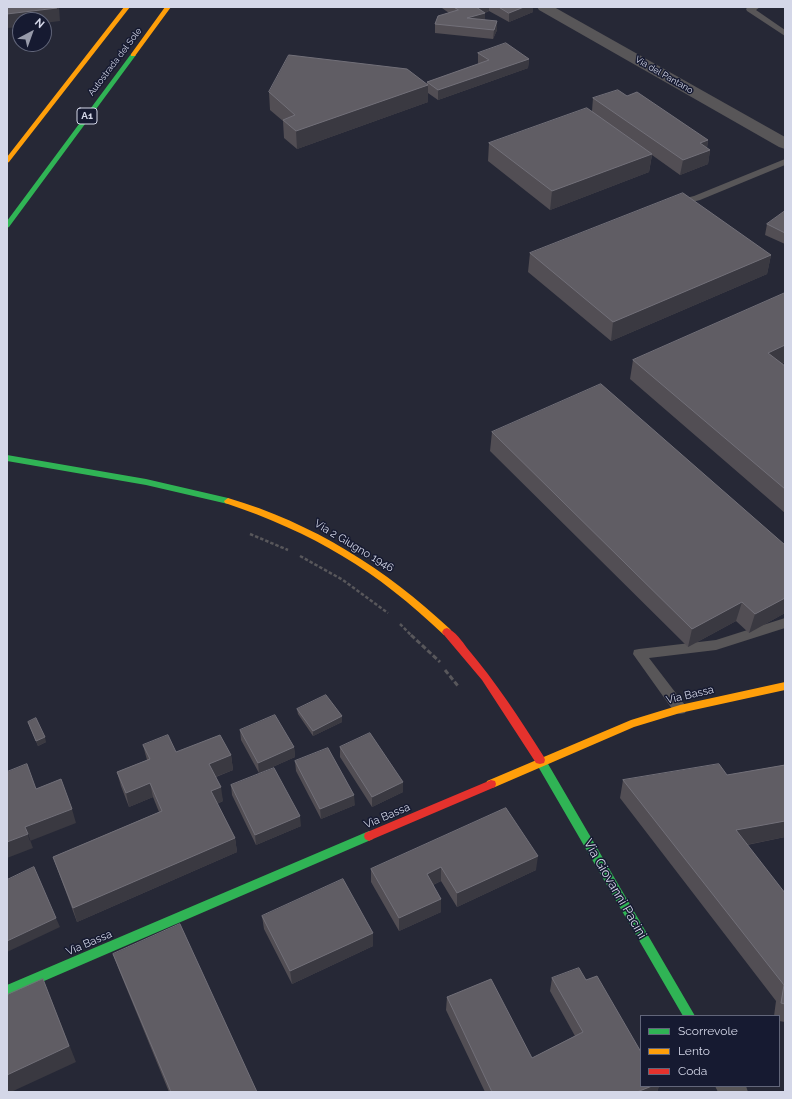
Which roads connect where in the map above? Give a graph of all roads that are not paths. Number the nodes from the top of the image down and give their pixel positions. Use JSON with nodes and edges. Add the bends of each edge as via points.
{"nodes":[{"id":1,"x":127,"y":7,"type":"edge"},
{"id":2,"x":168,"y":7,"type":"edge"},
{"id":3,"x":544,"y":7,"type":"edge"},
{"id":4,"x":756,"y":7,"type":"edge"},
{"id":5,"x":785,"y":34,"type":"edge"},
{"id":6,"x":785,"y":144,"type":"edge"},
{"id":7,"x":7,"y":160,"type":"edge"},
{"id":8,"x":785,"y":162,"type":"edge"},
{"id":9,"x":681,"y":202,"type":"edge"},
{"id":10,"x":7,"y":226,"type":"edge"},
{"id":11,"x":7,"y":458,"type":"edge"},
{"id":12,"x":785,"y":624,"type":"edge"},
{"id":13,"x":785,"y":686,"type":"edge"},
{"id":14,"x":680,"y":709,"type":"junction"},
{"id":15,"x":541,"y":761,"type":"junction"},
{"id":16,"x":7,"y":991,"type":"edge"},
{"id":17,"x":688,"y":1015,"type":"edge"}],
"edges":[{"from":1,"to":7,"type":"main road"},
{"from":2,"to":10,"type":"main road","name":"Autostrada del Sole","number":"A1"},
{"from":3,"to":6,"type":"street","name":"Via del Pantano"},
{"from":4,"to":5,"type":"lane","via":[[750,9]]},
{"from":8,"to":9,"type":"lane","via":[[697,198]]},
{"from":11,"to":15,"type":"main road","name":"Via 2 Giugno 1946","via":[[195,492],[263,513],[329,543],[401,590],[447,632],[481,673]]},
{"from":12,"to":14,"type":"lane","via":[[716,645],[639,654]]},
{"from":13,"to":14,"type":"main road","name":"Via Bassa"},
{"from":14,"to":15,"type":"main road","name":"Via Bassa","via":[[631,724]]},
{"from":15,"to":16,"type":"main road","name":"Via Bassa"},
{"from":15,"to":17,"type":"main road","name":"Via Giovanni Pacini"}]}
